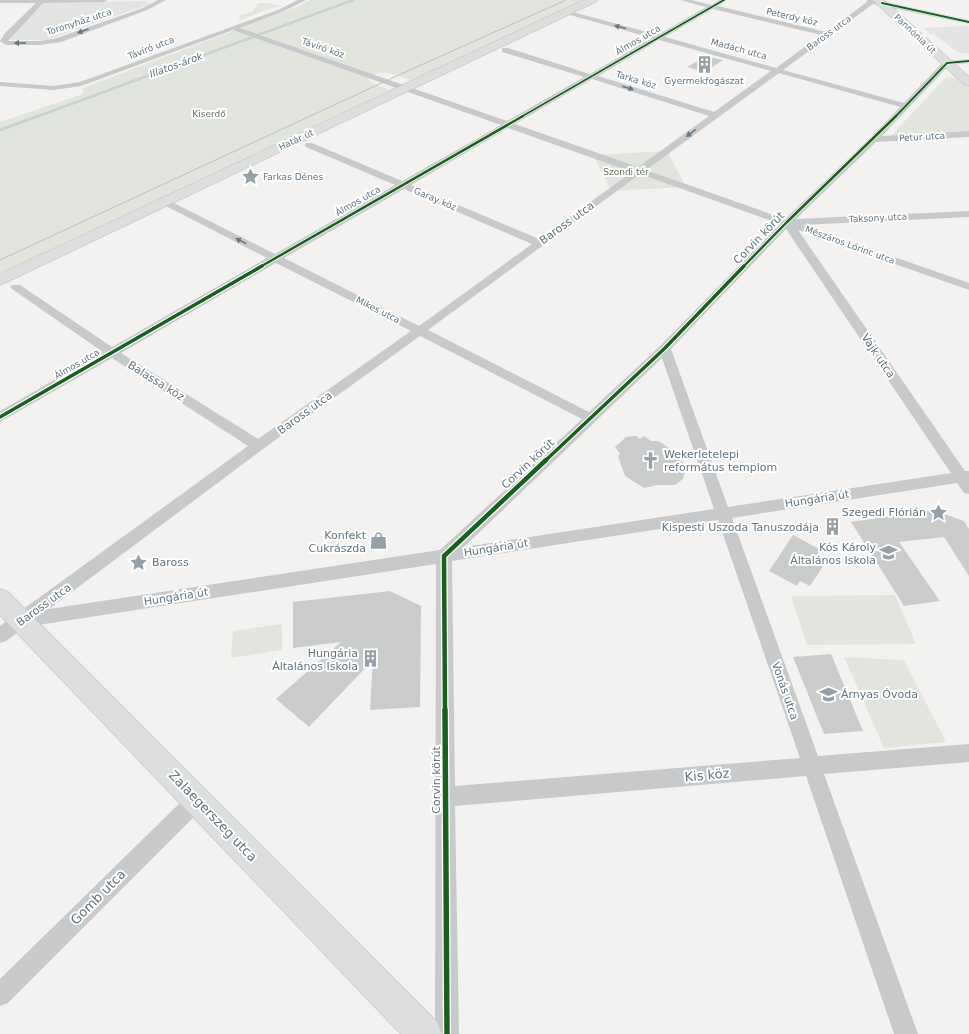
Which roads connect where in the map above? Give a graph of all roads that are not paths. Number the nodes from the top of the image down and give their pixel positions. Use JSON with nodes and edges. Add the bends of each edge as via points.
{"nodes":[{"id":1,"x":104,"y":0,"type":"edge"},
{"id":2,"x":163,"y":0,"type":"edge"},
{"id":3,"x":303,"y":0,"type":"edge"},
{"id":4,"x":592,"y":0,"type":"edge"},
{"id":5,"x":683,"y":0,"type":"edge"},
{"id":6,"x":724,"y":0,"type":"edge"},
{"id":7,"x":40,"y":1,"type":"edge"},
{"id":8,"x":874,"y":1,"type":"edge"},
{"id":9,"x":0,"y":2,"type":"edge"},
{"id":10,"x":712,"y":7,"type":"junction"},
{"id":11,"x":565,"y":12,"type":"junction"},
{"id":12,"x":969,"y":22,"type":"edge"},
{"id":13,"x":233,"y":28,"type":"junction"},
{"id":14,"x":826,"y":34,"type":"junction"},
{"id":15,"x":658,"y":38,"type":"junction"},
{"id":16,"x":505,"y":50,"type":"dead end"},
{"id":17,"x":969,"y":61,"type":"edge"},
{"id":18,"x":947,"y":63,"type":"junction"},
{"id":19,"x":777,"y":70,"type":"junction"},
{"id":20,"x":590,"y":77,"type":"junction"},
{"id":21,"x":969,"y":83,"type":"edge"},
{"id":22,"x":0,"y":84,"type":"edge"},
{"id":23,"x":405,"y":88,"type":"junction"},
{"id":24,"x":907,"y":106,"type":"junction"},
{"id":25,"x":715,"y":115,"type":"junction"},
{"id":26,"x":508,"y":124,"type":"junction"},
{"id":27,"x":969,"y":134,"type":"edge"},
{"id":28,"x":874,"y":139,"type":"junction"},
{"id":29,"x":309,"y":145,"type":"dead end"},
{"id":30,"x":639,"y":171,"type":"junction"},
{"id":31,"x":402,"y":185,"type":"junction"},
{"id":32,"x":165,"y":202,"type":"junction"},
{"id":33,"x":969,"y":214,"type":"edge"},
{"id":34,"x":787,"y":222,"type":"junction"},
{"id":35,"x":540,"y":243,"type":"junction"},
{"id":36,"x":276,"y":258,"type":"junction"},
{"id":37,"x":0,"y":280,"type":"edge"},
{"id":38,"x":16,"y":287,"type":"dead end"},
{"id":39,"x":969,"y":287,"type":"edge"},
{"id":40,"x":419,"y":331,"type":"junction"},
{"id":41,"x":665,"y":348,"type":"junction"},
{"id":42,"x":112,"y":353,"type":"junction"},
{"id":43,"x":0,"y":417,"type":"edge"},
{"id":44,"x":591,"y":418,"type":"junction"},
{"id":45,"x":258,"y":446,"type":"junction"},
{"id":46,"x":966,"y":481,"type":"edge"},
{"id":47,"x":723,"y":514,"type":"junction"},
{"id":48,"x":444,"y":556,"type":"junction"},
{"id":49,"x":0,"y":599,"type":"edge"},
{"id":50,"x":11,"y":622,"type":"edge"},
{"id":51,"x":0,"y":636,"type":"edge"},
{"id":52,"x":969,"y":753,"type":"edge"},
{"id":53,"x":812,"y":766,"type":"junction"},
{"id":54,"x":445,"y":797,"type":"junction"},
{"id":55,"x":197,"y":800,"type":"junction"},
{"id":56,"x":0,"y":995,"type":"edge"},
{"id":57,"x":425,"y":1034,"type":"edge"},
{"id":58,"x":447,"y":1034,"type":"edge"},
{"id":59,"x":906,"y":1034,"type":"edge"}],
"edges":[{"from":1,"to":7,"type":"street"},
{"from":2,"to":7,"type":"street","name":"Toronyház utca","one_way":true,"via":[[145,9],[58,40],[6,43],[4,41],[8,35]]},
{"from":3,"to":13,"type":"street","name":"Távíró utca"},
{"from":4,"to":11,"type":"main road","name":"Határ út"},
{"from":5,"to":10,"type":"street","name":"Peterdy köz"},
{"from":6,"to":10,"type":"street","name":"Álmos utca"},
{"from":7,"to":9,"type":"street"},
{"from":8,"to":12,"type":"street"},
{"from":8,"to":14,"type":"street","name":"Baross utca"},
{"from":8,"to":18,"type":"main road","name":"Pannónia út"},
{"from":10,"to":14,"type":"street","name":"Peterdy köz"},
{"from":10,"to":15,"type":"street","name":"Álmos utca"},
{"from":15,"to":11,"type":"street","name":"Madách utca","one_way":true},
{"from":11,"to":23,"type":"main road","name":"Határ út"},
{"from":13,"to":22,"type":"street","name":"Távíró utca","via":[[81,84],[54,88]]},
{"from":13,"to":23,"type":"street","name":"Távíró köz"},
{"from":14,"to":19,"type":"street","name":"Baross utca"},
{"from":15,"to":19,"type":"street","name":"Madách utca"},
{"from":15,"to":20,"type":"street","name":"Álmos utca"},
{"from":16,"to":20,"type":"street","name":"Tarka köz"},
{"from":17,"to":18,"type":"street"},
{"from":18,"to":21,"type":"main road","name":"Pannónia út"},
{"from":18,"to":24,"type":"street","name":"Corvin körút"},
{"from":19,"to":24,"type":"street","name":"Madách utca"},
{"from":19,"to":25,"type":"street","name":"Baross utca"},
{"from":20,"to":25,"type":"street","name":"Tarka köz","one_way":true},
{"from":20,"to":26,"type":"street","name":"Álmos utca"},
{"from":23,"to":26,"type":"street"},
{"from":23,"to":32,"type":"main road","name":"Határ út"},
{"from":24,"to":28,"type":"street","name":"Corvin körút"},
{"from":25,"to":30,"type":"street","name":"Baross utca","one_way":true},
{"from":26,"to":30,"type":"street"},
{"from":26,"to":31,"type":"street","name":"Álmos utca"},
{"from":27,"to":28,"type":"street","name":"Petur utca"},
{"from":28,"to":34,"type":"street","name":"Corvin körút"},
{"from":29,"to":31,"type":"street","name":"Garay köz"},
{"from":30,"to":34,"type":"street","name":"Mészáros Lőrinc utca"},
{"from":30,"to":35,"type":"street","name":"Baross utca"},
{"from":31,"to":35,"type":"street","name":"Garay köz"},
{"from":31,"to":36,"type":"street","name":"Álmos utca"},
{"from":36,"to":32,"type":"street","name":"Mikes utca","one_way":true},
{"from":32,"to":37,"type":"main road","name":"Határ út"},
{"from":33,"to":34,"type":"street","name":"Taksony utca"},
{"from":34,"to":39,"type":"street","name":"Mészáros Lőrinc utca"},
{"from":34,"to":41,"type":"street","name":"Corvin körút"},
{"from":34,"to":46,"type":"street","name":"Vajk utca"},
{"from":35,"to":40,"type":"street","name":"Baross utca"},
{"from":36,"to":40,"type":"street","name":"Mikes utca"},
{"from":36,"to":42,"type":"street","name":"Álmos utca"},
{"from":38,"to":42,"type":"street","name":"Balassa köz"},
{"from":40,"to":44,"type":"street","name":"Mikes utca"},
{"from":40,"to":45,"type":"street","name":"Baross utca"},
{"from":41,"to":44,"type":"street","name":"Corvin körút"},
{"from":41,"to":47,"type":"street","name":"Vonás utca"},
{"from":42,"to":43,"type":"street","name":"Álmos utca"},
{"from":42,"to":45,"type":"street","name":"Balassa köz"},
{"from":44,"to":48,"type":"street","name":"Corvin körút"},
{"from":45,"to":50,"type":"street","name":"Baross utca"},
{"from":46,"to":47,"type":"street","name":"Hungária út"},
{"from":47,"to":48,"type":"street","name":"Hungária út"},
{"from":47,"to":53,"type":"street","name":"Vonás utca"},
{"from":48,"to":50,"type":"street","name":"Hungária út"},
{"from":48,"to":54,"type":"street","name":"Corvin körút"},
{"from":49,"to":50,"type":"main road","name":"Zalaegerszeg utca"},
{"from":50,"to":51,"type":"street","name":"Baross utca"},
{"from":50,"to":55,"type":"main road","name":"Zalaegerszeg utca"},
{"from":52,"to":53,"type":"street","name":"Kis köz"},
{"from":53,"to":54,"type":"street","name":"Kis köz"},
{"from":53,"to":59,"type":"street","name":"Vonás utca"},
{"from":54,"to":58,"type":"street","name":"Corvin körút"},
{"from":55,"to":56,"type":"street","name":"Gomb utca"},
{"from":55,"to":57,"type":"main road","name":"Zalaegerszeg utca"}]}
